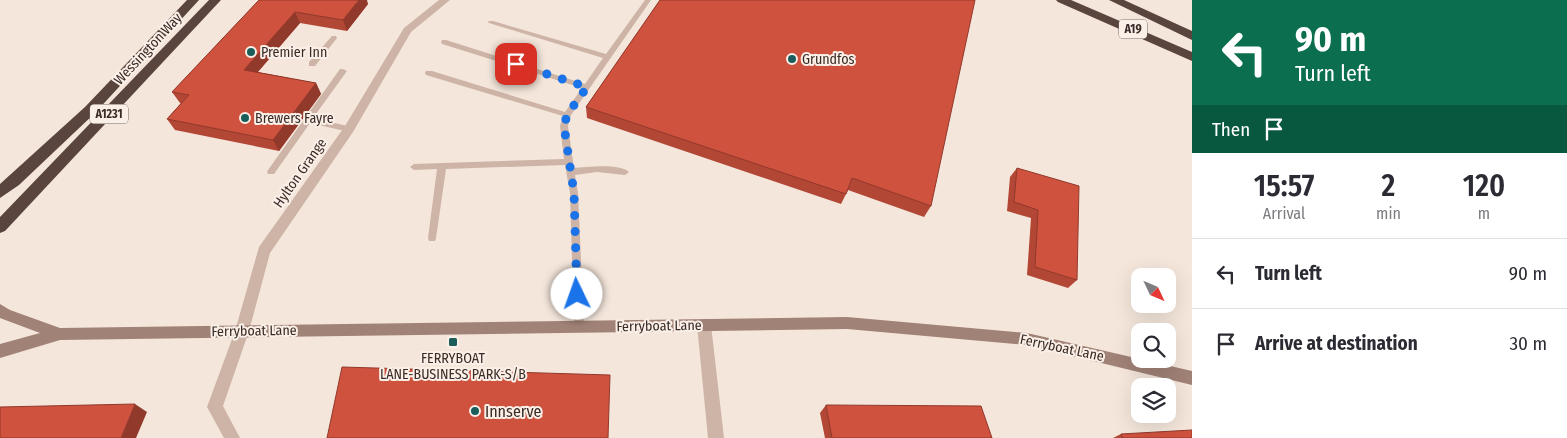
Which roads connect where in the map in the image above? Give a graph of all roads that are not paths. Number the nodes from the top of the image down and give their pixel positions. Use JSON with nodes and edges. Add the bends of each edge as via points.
{"nodes":[{"id":1,"x":193,"y":0,"type":"edge"},
{"id":2,"x":215,"y":0,"type":"edge"},
{"id":3,"x":445,"y":0,"type":"edge"},
{"id":4,"x":648,"y":0,"type":"edge"},
{"id":5,"x":1062,"y":0,"type":"edge"},
{"id":6,"x":1074,"y":0,"type":"edge"},
{"id":7,"x":1115,"y":0,"type":"edge"},
{"id":8,"x":1124,"y":0,"type":"edge"},
{"id":9,"x":491,"y":22,"type":"dead end"},
{"id":10,"x":1192,"y":35,"type":"edge"},
{"id":11,"x":334,"y":38,"type":"dead end"},
{"id":12,"x":444,"y":42,"type":"dead end"},
{"id":13,"x":608,"y":57,"type":"junction"},
{"id":14,"x":1192,"y":57,"type":"edge"},
{"id":15,"x":312,"y":64,"type":"dead end"},
{"id":16,"x":343,"y":71,"type":"dead end"},
{"id":17,"x":429,"y":73,"type":"dead end"},
{"id":18,"x":587,"y":87,"type":"junction"},
{"id":19,"x":567,"y":115,"type":"junction"},
{"id":20,"x":309,"y":120,"type":"junction"},
{"id":21,"x":349,"y":129,"type":"junction"},
{"id":22,"x":442,"y":166,"type":"junction"},
{"id":23,"x":414,"y":167,"type":"dead end"},
{"id":24,"x":570,"y":167,"type":"junction"},
{"id":25,"x":271,"y":172,"type":"dead end"},
{"id":26,"x":625,"y":172,"type":"dead end"},
{"id":27,"x":0,"y":192,"type":"edge"},
{"id":28,"x":0,"y":227,"type":"edge"},
{"id":29,"x":432,"y":238,"type":"dead end"},
{"id":30,"x":0,"y":310,"type":"edge"},
{"id":31,"x":704,"y":325,"type":"junction"},
{"id":32,"x":579,"y":327,"type":"junction"},
{"id":33,"x":242,"y":331,"type":"junction"},
{"id":34,"x":60,"y":334,"type":"junction"},
{"id":35,"x":0,"y":351,"type":"edge"},
{"id":36,"x":1192,"y":378,"type":"edge"},
{"id":37,"x":232,"y":438,"type":"edge"},
{"id":38,"x":716,"y":438,"type":"edge"}],
"edges":[{"from":1,"to":27,"type":"highway","name":"Wessington Way","number":"A1231","via":[[90,110]]},
{"from":2,"to":28,"type":"highway","name":"Wessington Way","number":"A1231"},
{"from":3,"to":21,"type":"street","name":"Hylton Grange","via":[[406,30]]},
{"from":4,"to":13,"type":"lane"},
{"from":5,"to":14,"type":"highway"},
{"from":6,"to":14,"type":"highway","number":"A19"},
{"from":7,"to":10,"type":"highway","number":"A19"},
{"from":8,"to":10,"type":"highway","number":"A19"},
{"from":9,"to":13,"type":"lane"},
{"from":11,"to":15,"type":"lane"},
{"from":12,"to":18,"type":"lane"},
{"from":13,"to":18,"type":"lane"},
{"from":16,"to":20,"type":"lane"},
{"from":17,"to":19,"type":"lane"},
{"from":18,"to":19,"type":"lane"},
{"from":19,"to":24,"type":"lane","via":[[564,126]]},
{"from":20,"to":21,"type":"lane"},
{"from":20,"to":25,"type":"lane"},
{"from":21,"to":33,"type":"street","name":"Hylton Grange","via":[[264,251]]},
{"from":22,"to":23,"type":"lane"},
{"from":22,"to":24,"type":"lane"},
{"from":22,"to":29,"type":"lane"},
{"from":24,"to":26,"type":"lane"},
{"from":24,"to":32,"type":"lane","via":[[574,193]]},
{"from":30,"to":34,"type":"street","name":"Ferryboat Lane"},
{"from":31,"to":32,"type":"street","name":"Ferryboat Lane"},
{"from":31,"to":36,"type":"street","name":"Ferryboat Lane","via":[[847,323],[1027,339]]},
{"from":31,"to":38,"type":"street"},
{"from":32,"to":33,"type":"street","name":"Ferryboat Lane"},
{"from":33,"to":34,"type":"street","name":"Ferryboat Lane"},
{"from":33,"to":37,"type":"street","name":"Hylton Grange","via":[[215,407]]},
{"from":34,"to":35,"type":"street","name":"Ferryboat Lane"}]}
